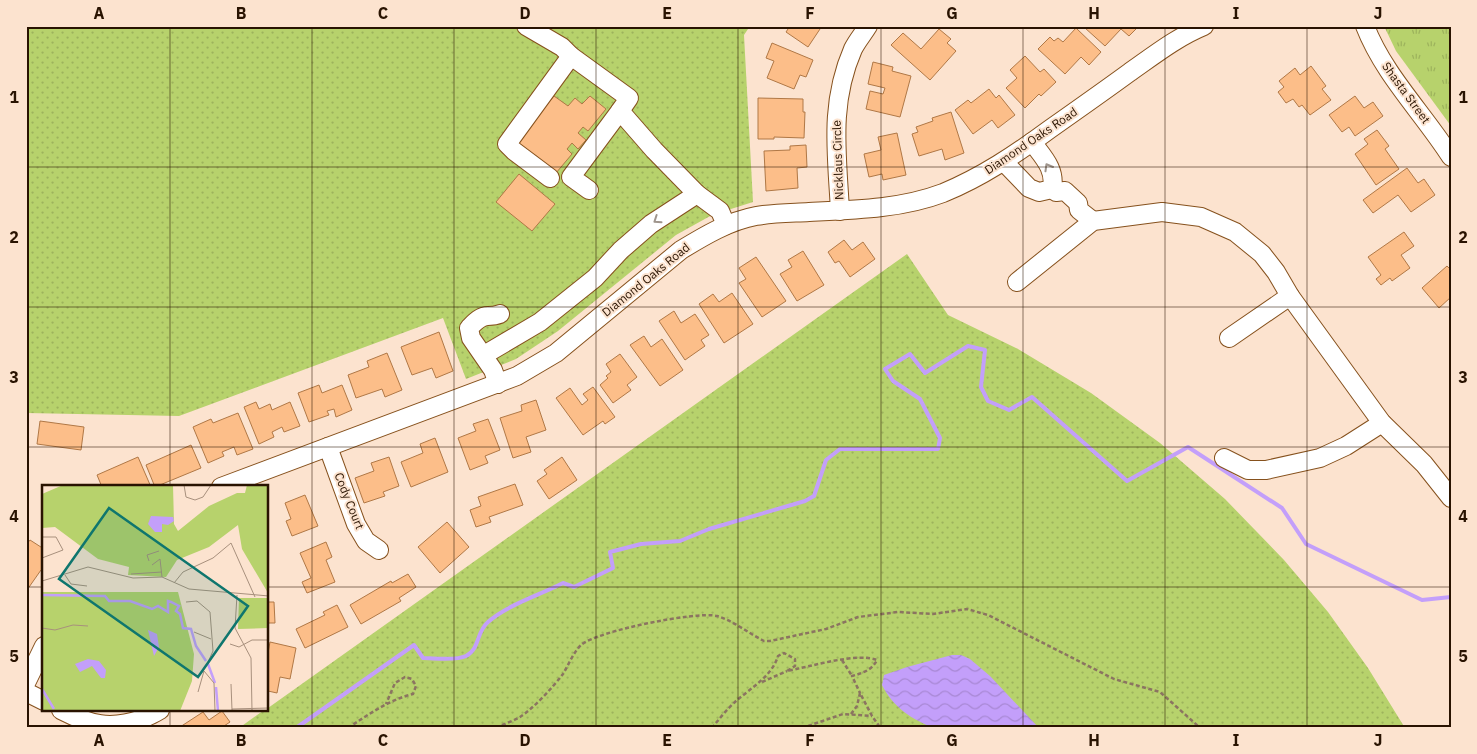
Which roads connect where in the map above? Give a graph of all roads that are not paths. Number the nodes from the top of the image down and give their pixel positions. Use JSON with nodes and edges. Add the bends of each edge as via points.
{"nodes":[{"id":1,"x":526,"y":26,"type":"edge"},
{"id":2,"x":868,"y":26,"type":"edge"},
{"id":3,"x":1204,"y":26,"type":"edge"},
{"id":4,"x":1365,"y":26,"type":"edge"},
{"id":5,"x":572,"y":56,"type":"junction"},
{"id":6,"x":620,"y":111,"type":"junction"},
{"id":7,"x":1032,"y":142,"type":"junction"},
{"id":8,"x":1451,"y":157,"type":"edge"},
{"id":9,"x":1004,"y":162,"type":"junction"},
{"id":10,"x":550,"y":178,"type":"dead end"},
{"id":11,"x":589,"y":190,"type":"dead end"},
{"id":12,"x":1054,"y":190,"type":"junction"},
{"id":13,"x":698,"y":194,"type":"junction"},
{"id":14,"x":840,"y":211,"type":"junction"},
{"id":15,"x":1094,"y":221,"type":"junction"},
{"id":16,"x":726,"y":226,"type":"junction"},
{"id":17,"x":1017,"y":282,"type":"dead end"},
{"id":18,"x":1290,"y":296,"type":"junction"},
{"id":19,"x":500,"y":314,"type":"dead end"},
{"id":20,"x":1230,"y":338,"type":"dead end"},
{"id":21,"x":484,"y":355,"type":"junction"},
{"id":22,"x":498,"y":384,"type":"junction"},
{"id":23,"x":1382,"y":423,"type":"junction"},
{"id":24,"x":328,"y":447,"type":"junction"},
{"id":25,"x":1224,"y":458,"type":"dead end"},
{"id":26,"x":224,"y":485,"type":"edge"},
{"id":27,"x":1451,"y":498,"type":"edge"},
{"id":28,"x":379,"y":550,"type":"dead end"},
{"id":29,"x":42,"y":650,"type":"edge"},
{"id":30,"x":26,"y":683,"type":"edge"},
{"id":31,"x":26,"y":692,"type":"edge"},
{"id":32,"x":42,"y":700,"type":"edge"},
{"id":33,"x":65,"y":712,"type":"edge"},
{"id":34,"x":158,"y":712,"type":"edge"}],
"edges":[{"from":1,"to":5,"type":"street"},
{"from":2,"to":14,"type":"street","name":"Nicklaus Circle","via":[[854,48],[841,85],[836,122]]},
{"from":3,"to":7,"type":"street","name":"Diamond Oaks Road","via":[[1161,51]]},
{"from":4,"to":8,"type":"street","name":"Shasta Street","via":[[1377,52]]},
{"from":5,"to":6,"type":"street","via":[[629,98]]},
{"from":5,"to":10,"type":"street","via":[[507,144]]},
{"from":6,"to":11,"type":"street","via":[[572,177]]},
{"from":6,"to":13,"type":"street"},
{"from":7,"to":9,"type":"street","name":"Diamond Oaks Road"},
{"from":12,"to":7,"type":"street","one_way":true,"via":[[1051,169]]},
{"from":9,"to":12,"type":"street","via":[[1029,188],[1039,192]]},
{"from":9,"to":14,"type":"street","name":"Diamond Oaks Road","via":[[942,193],[911,202]]},
{"from":12,"to":15,"type":"street","via":[[1057,200],[1071,212],[1080,210]]},
{"from":13,"to":16,"type":"street","via":[[720,210]]},
{"from":13,"to":21,"type":"street","one_way":true,"via":[[651,224],[595,278],[540,322]]},
{"from":14,"to":16,"type":"street","name":"Diamond Oaks Road","via":[[755,216]]},
{"from":15,"to":17,"type":"street"},
{"from":15,"to":18,"type":"street","via":[[1162,212],[1201,217],[1235,232],[1262,254]]},
{"from":16,"to":22,"type":"street","name":"Diamond Oaks Road","via":[[669,259],[556,353]]},
{"from":18,"to":20,"type":"street"},
{"from":18,"to":23,"type":"street"},
{"from":19,"to":21,"type":"street","via":[[486,316],[469,328],[470,338]]},
{"from":21,"to":22,"type":"street"},
{"from":22,"to":24,"type":"street","name":"Diamond Oaks Road"},
{"from":23,"to":25,"type":"street","via":[[1320,458],[1266,470],[1248,470]]},
{"from":23,"to":27,"type":"street","via":[[1424,464]]},
{"from":24,"to":26,"type":"street","name":"Diamond Oaks Road"},
{"from":24,"to":28,"type":"street","name":"Cody Court","via":[[356,524],[366,541]]},
{"from":29,"to":30,"type":"street"},
{"from":31,"to":32,"type":"street"},
{"from":33,"to":34,"type":"street","via":[[95,724],[114,726]]}]}
